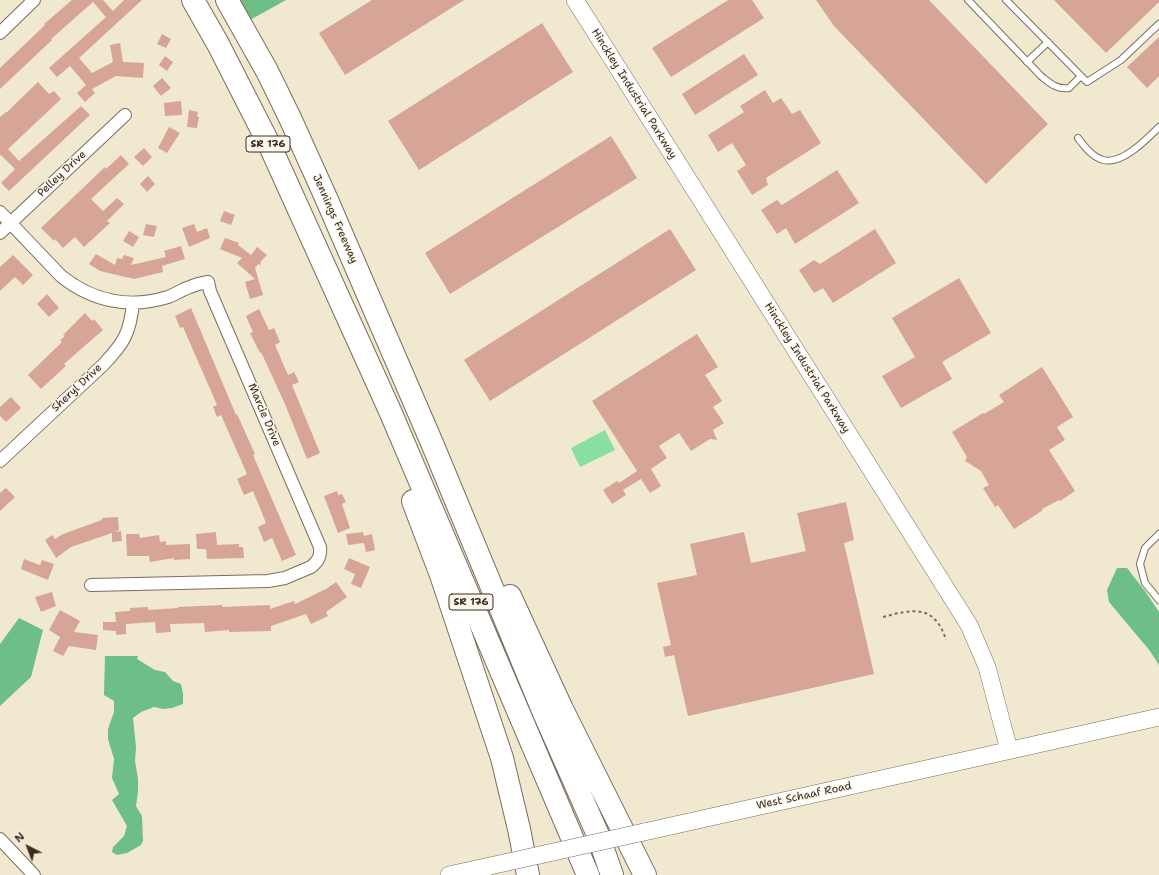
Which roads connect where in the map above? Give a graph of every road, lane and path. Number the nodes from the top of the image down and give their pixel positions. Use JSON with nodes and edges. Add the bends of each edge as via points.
{"nodes":[{"id":1,"x":34,"y":0,"type":"edge"},
{"id":2,"x":193,"y":0,"type":"edge"},
{"id":3,"x":227,"y":0,"type":"edge"},
{"id":4,"x":575,"y":0,"type":"edge"},
{"id":5,"x":968,"y":0,"type":"edge"},
{"id":6,"x":1006,"y":0,"type":"edge"},
{"id":7,"x":1159,"y":24,"type":"edge"},
{"id":8,"x":0,"y":33,"type":"edge"},
{"id":9,"x":1048,"y":42,"type":"junction"},
{"id":10,"x":1027,"y":62,"type":"junction"},
{"id":11,"x":1081,"y":76,"type":"junction"},
{"id":12,"x":125,"y":115,"type":"dead end"},
{"id":13,"x":1159,"y":127,"type":"edge"},
{"id":14,"x":1078,"y":138,"type":"dead end"},
{"id":15,"x":0,"y":212,"type":"edge"},
{"id":16,"x":10,"y":223,"type":"junction"},
{"id":17,"x":0,"y":233,"type":"edge"},
{"id":18,"x":133,"y":303,"type":"junction"},
{"id":19,"x":352,"y":330,"type":"junction"},
{"id":20,"x":432,"y":443,"type":"junction"},
{"id":21,"x":0,"y":461,"type":"edge"},
{"id":22,"x":1159,"y":534,"type":"edge"},
{"id":23,"x":91,"y":585,"type":"dead end"},
{"id":24,"x":1159,"y":600,"type":"edge"},
{"id":25,"x":883,"y":617,"type":"dead end"},
{"id":26,"x":946,"y":640,"type":"dead end"},
{"id":27,"x":484,"y":706,"type":"junction"},
{"id":28,"x":1159,"y":717,"type":"edge"},
{"id":29,"x":1009,"y":750,"type":"junction"},
{"id":30,"x":598,"y":835,"type":"junction"},
{"id":31,"x":0,"y":839,"type":"edge"},
{"id":32,"x":34,"y":875,"type":"edge"},
{"id":33,"x":449,"y":875,"type":"edge"},
{"id":34,"x":517,"y":875,"type":"edge"},
{"id":35,"x":528,"y":875,"type":"edge"},
{"id":36,"x":588,"y":875,"type":"edge"},
{"id":37,"x":612,"y":875,"type":"edge"},
{"id":38,"x":619,"y":875,"type":"edge"},
{"id":39,"x":645,"y":875,"type":"edge"}],
"edges":[{"from":1,"to":8,"type":"street"},
{"from":2,"to":19,"type":"highway","number":"SR 176","via":[[270,146]]},
{"from":3,"to":20,"type":"highway","name":"Jennings Freeway","number":"SR 176","via":[[290,118]]},
{"from":4,"to":29,"type":"street","name":"Hinckley Industrial Parkway","via":[[969,625],[987,667]]},
{"from":5,"to":10,"type":"lane"},
{"from":6,"to":9,"type":"lane"},
{"from":7,"to":11,"type":"lane","via":[[1121,60],[1087,82]]},
{"from":9,"to":10,"type":"lane"},
{"from":9,"to":11,"type":"lane"},
{"from":10,"to":11,"type":"lane","via":[[1053,86],[1062,89],[1069,88]]},
{"from":12,"to":16,"type":"street","name":"Pelley Drive"},
{"from":13,"to":14,"type":"lane","via":[[1136,149],[1119,159],[1103,160],[1088,151]]},
{"from":15,"to":16,"type":"street","name":"Marcie Drive"},
{"from":16,"to":17,"type":"street","name":"Pelley Drive"},
{"from":16,"to":18,"type":"street","name":"Marcie Drive","via":[[52,268],[72,285],[96,297]]},
{"from":18,"to":21,"type":"street","name":"Sheryl Drive","via":[[129,330],[118,348]]},
{"from":18,"to":23,"type":"street","name":"Marcie Drive","via":[[166,297],[208,282],[317,540],[320,554],[319,560],[311,567],[276,581]]},
{"from":19,"to":27,"type":"highway","via":[[441,575]]},
{"from":19,"to":36,"type":"highway","number":"SR 176","via":[[390,411]]},
{"from":20,"to":30,"type":"highway","number":"SR 176","via":[[544,713]]},
{"from":20,"to":39,"type":"highway","via":[[464,500],[562,709]]},
{"from":22,"to":24,"type":"lane","via":[[1145,548],[1140,564],[1145,584]]},
{"from":25,"to":26,"type":"path","via":[[909,610],[931,616],[940,625]]},
{"from":27,"to":34,"type":"highway","via":[[505,796]]},
{"from":27,"to":35,"type":"highway","via":[[507,776]]},
{"from":28,"to":29,"type":"street","name":"West Schaaf Road"},
{"from":29,"to":33,"type":"street","name":"West Schaaf Road","bridge":true},
{"from":30,"to":37,"type":"highway","number":"SR 176"},
{"from":30,"to":38,"type":"highway"},
{"from":31,"to":32,"type":"street"}]}
